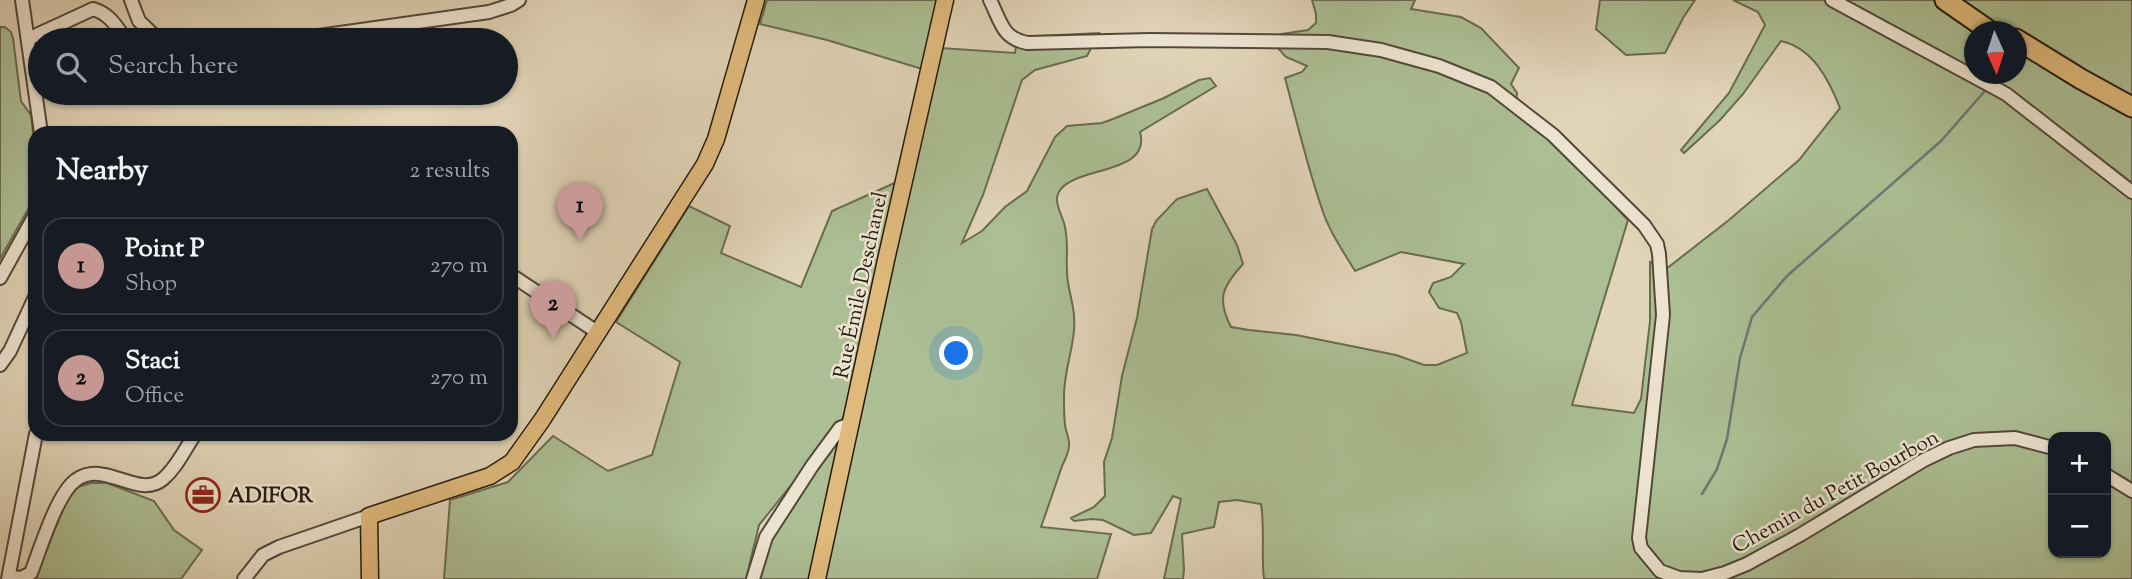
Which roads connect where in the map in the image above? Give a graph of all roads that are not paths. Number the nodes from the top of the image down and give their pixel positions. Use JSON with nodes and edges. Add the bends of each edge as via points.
{"nodes":[{"id":1,"x":22,"y":0,"type":"edge"},
{"id":2,"x":131,"y":0,"type":"edge"},
{"id":3,"x":519,"y":0,"type":"edge"},
{"id":4,"x":756,"y":0,"type":"edge"},
{"id":5,"x":945,"y":0,"type":"edge"},
{"id":6,"x":990,"y":0,"type":"edge"},
{"id":7,"x":1832,"y":0,"type":"edge"},
{"id":8,"x":1945,"y":0,"type":"edge"},
{"id":9,"x":1960,"y":0,"type":"edge"},
{"id":10,"x":1975,"y":21,"type":"edge"},
{"id":11,"x":1990,"y":21,"type":"edge"},
{"id":12,"x":52,"y":28,"type":"edge"},
{"id":13,"x":118,"y":28,"type":"edge"},
{"id":14,"x":146,"y":28,"type":"edge"},
{"id":15,"x":375,"y":28,"type":"edge"},
{"id":16,"x":28,"y":39,"type":"edge"},
{"id":17,"x":2027,"y":45,"type":"edge"},
{"id":18,"x":2027,"y":54,"type":"edge"},
{"id":19,"x":37,"y":105,"type":"edge"},
{"id":20,"x":2132,"y":107,"type":"edge"},
{"id":21,"x":2132,"y":116,"type":"edge"},
{"id":22,"x":40,"y":126,"type":"edge"},
{"id":23,"x":2132,"y":192,"type":"edge"},
{"id":24,"x":28,"y":228,"type":"edge"},
{"id":25,"x":0,"y":278,"type":"edge"},
{"id":26,"x":518,"y":280,"type":"edge"},
{"id":27,"x":28,"y":312,"type":"edge"},
{"id":28,"x":597,"y":332,"type":"junction"},
{"id":29,"x":0,"y":365,"type":"edge"},
{"id":30,"x":852,"y":423,"type":"junction"},
{"id":31,"x":35,"y":441,"type":"edge"},
{"id":32,"x":190,"y":441,"type":"edge"},
{"id":33,"x":2048,"y":447,"type":"edge"},
{"id":34,"x":2111,"y":478,"type":"edge"},
{"id":35,"x":2132,"y":491,"type":"edge"},
{"id":36,"x":369,"y":516,"type":"junction"},
{"id":37,"x":9,"y":578,"type":"edge"},
{"id":38,"x":244,"y":579,"type":"edge"},
{"id":39,"x":370,"y":579,"type":"edge"},
{"id":40,"x":753,"y":579,"type":"edge"},
{"id":41,"x":817,"y":579,"type":"edge"}],
"edges":[{"from":1,"to":16,"type":"street"},
{"from":2,"to":14,"type":"street"},
{"from":3,"to":15,"type":"street","via":[[489,12]]},
{"from":4,"to":28,"type":"main road","via":[[705,164]]},
{"from":5,"to":30,"type":"main road","name":"Rue Émile Deschanel"},
{"from":6,"to":33,"type":"street","name":"Chemin du Petit Bourbon","via":[[1006,33],[1027,43],[1328,42],[1381,50],[1439,66],[1491,88],[1553,135],[1644,225],[1657,244],[1663,314],[1639,538],[1641,548],[1660,571],[1702,579],[1747,564],[1949,448],[1975,440],[2015,438]]},
{"from":7,"to":23,"type":"street","via":[[2006,94]]},
{"from":8,"to":10,"type":"highway"},
{"from":9,"to":11,"type":"highway"},
{"from":12,"to":13,"type":"street","via":[[93,9],[104,12]]},
{"from":17,"to":20,"type":"highway"},
{"from":18,"to":21,"type":"highway"},
{"from":19,"to":22,"type":"street"},
{"from":24,"to":25,"type":"street"},
{"from":26,"to":28,"type":"street"},
{"from":27,"to":29,"type":"street"},
{"from":28,"to":36,"type":"main road","via":[[512,462],[490,477]]},
{"from":30,"to":40,"type":"street","via":[[840,428],[766,537]]},
{"from":30,"to":41,"type":"main road","name":"Rue Émile Deschanel"},
{"from":31,"to":37,"type":"street"},
{"from":32,"to":37,"type":"street","via":[[161,481],[144,485],[105,474],[88,474],[74,481],[63,494],[31,572]]},
{"from":34,"to":35,"type":"street"},
{"from":36,"to":38,"type":"street","via":[[263,555]]},
{"from":36,"to":39,"type":"main road"}]}
